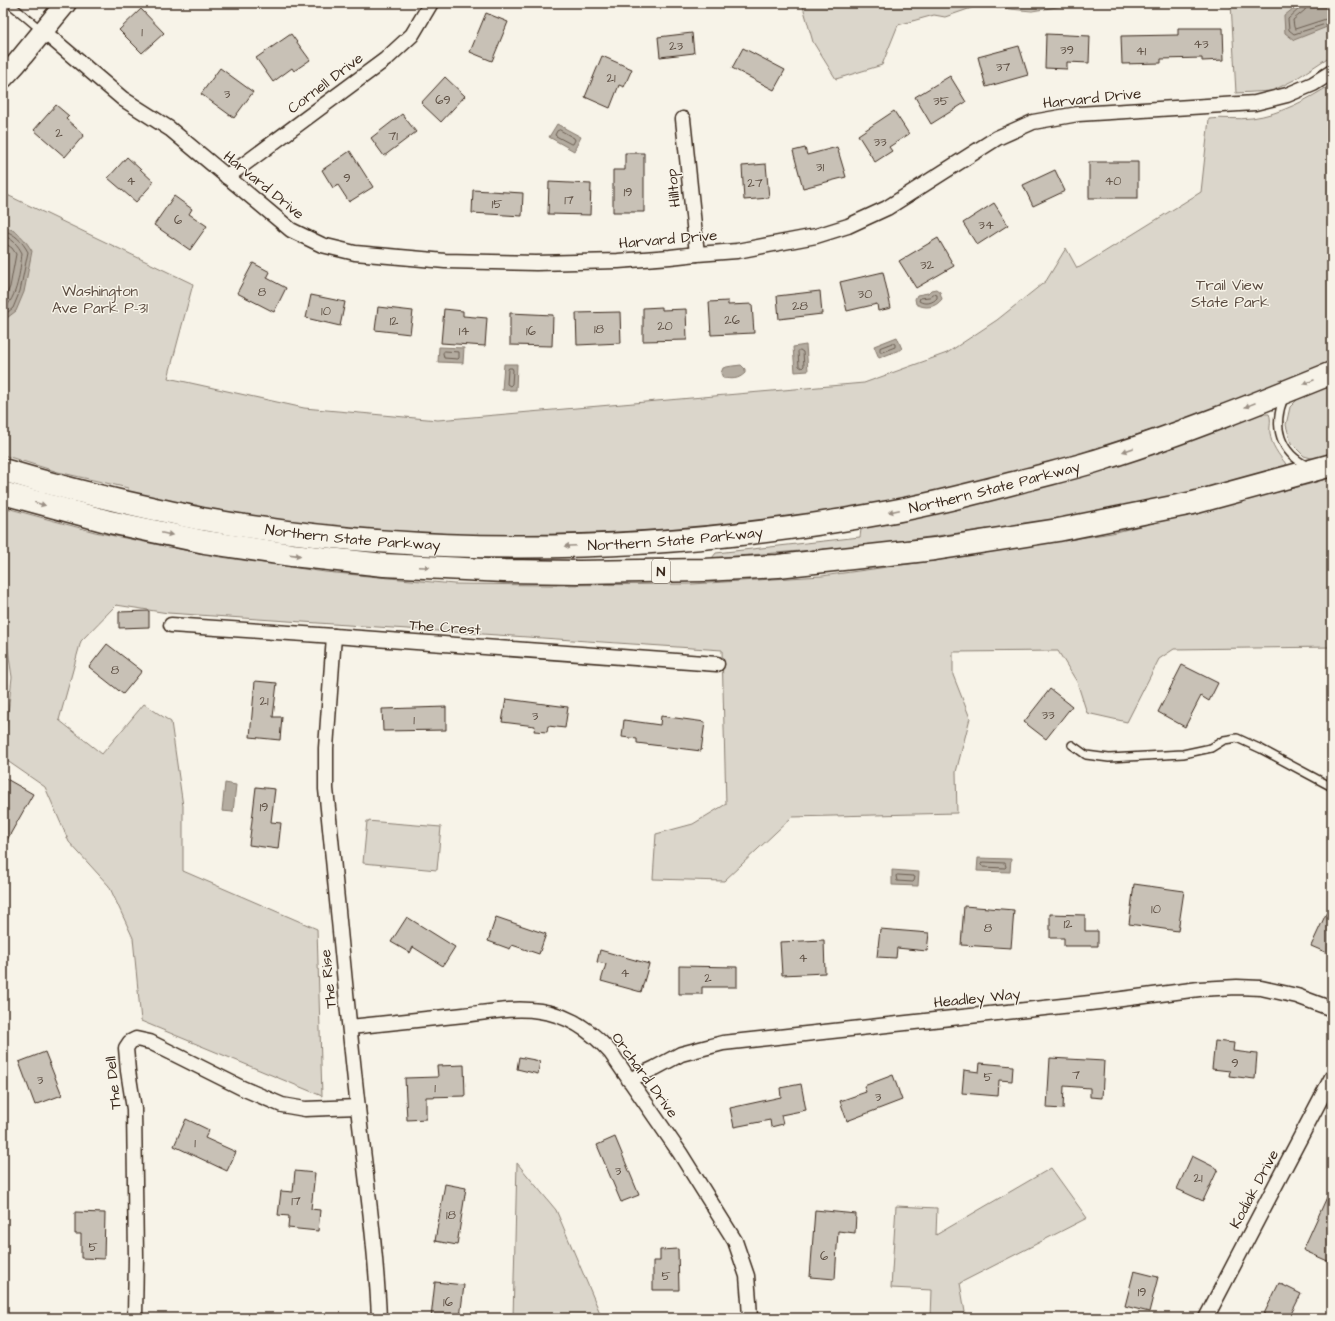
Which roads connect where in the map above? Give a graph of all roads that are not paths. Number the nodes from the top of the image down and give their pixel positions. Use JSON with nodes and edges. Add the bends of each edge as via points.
{"nodes":[{"id":1,"x":9,"y":3,"type":"edge"},
{"id":2,"x":66,"y":3,"type":"edge"},
{"id":3,"x":431,"y":3,"type":"edge"},
{"id":4,"x":43,"y":31,"type":"junction"},
{"id":5,"x":1332,"y":72,"type":"edge"},
{"id":6,"x":3,"y":78,"type":"edge"},
{"id":7,"x":683,"y":119,"type":"dead end"},
{"id":8,"x":227,"y":177,"type":"junction"},
{"id":9,"x":697,"y":254,"type":"junction"},
{"id":10,"x":1332,"y":372,"type":"edge"},
{"id":11,"x":1286,"y":391,"type":"junction"},
{"id":12,"x":1325,"y":467,"type":"edge"},
{"id":13,"x":3,"y":470,"type":"edge"},
{"id":14,"x":3,"y":493,"type":"edge"},
{"id":15,"x":171,"y":625,"type":"dead end"},
{"id":16,"x":334,"y":636,"type":"junction"},
{"id":17,"x":717,"y":664,"type":"dead end"},
{"id":18,"x":1072,"y":745,"type":"dead end"},
{"id":19,"x":1332,"y":787,"type":"edge"},
{"id":20,"x":1332,"y":1010,"type":"edge"},
{"id":21,"x":350,"y":1027,"type":"junction"},
{"id":22,"x":1332,"y":1077,"type":"edge"},
{"id":23,"x":629,"y":1080,"type":"junction"},
{"id":24,"x":358,"y":1107,"type":"junction"},
{"id":25,"x":136,"y":1317,"type":"dead end"},
{"id":26,"x":379,"y":1318,"type":"edge"},
{"id":27,"x":750,"y":1318,"type":"edge"},
{"id":28,"x":1206,"y":1318,"type":"edge"}],
"edges":[{"from":1,"to":4,"type":"lane"},
{"from":2,"to":4,"type":"main road"},
{"from":3,"to":8,"type":"street","name":"Cornell Drive","via":[[412,35],[386,59]]},
{"from":4,"to":6,"type":"main road"},
{"from":4,"to":8,"type":"street","name":"Harvard Drive","via":[[123,99],[170,129]]},
{"from":5,"to":9,"type":"street","name":"Harvard Drive","via":[[1313,84],[1287,95],[1255,103],[1078,114],[1033,122],[997,138],[887,208],[848,226],[788,242],[737,251]]},
{"from":7,"to":9,"type":"street","name":"Hilltop"},
{"from":8,"to":9,"type":"street","name":"Harvard Drive","via":[[291,230],[322,245],[355,253],[445,261],[536,264],[670,258]]},
{"from":10,"to":11,"type":"highway","name":"Northern State Parkway","number":"N","one_way":true},
{"from":11,"to":12,"type":"lane","via":[[1279,415],[1280,438],[1299,462],[1310,467]]},
{"from":11,"to":13,"type":"highway","name":"Northern State Parkway","number":"N","one_way":true,"via":[[1204,424],[1107,458],[988,490],[892,512],[786,529],[618,544],[532,547],[405,543],[310,535],[193,517],[110,499]]},
{"from":14,"to":12,"type":"highway","name":"Northern State Parkway","number":"N","one_way":true,"via":[[110,522],[206,542],[292,555],[384,565],[497,570],[673,571],[786,565],[935,549],[1058,530],[1193,502]]},
{"from":15,"to":16,"type":"street","name":"The Crest"},
{"from":16,"to":17,"type":"street","name":"The Crest"},
{"from":16,"to":21,"type":"street","name":"The Rise","via":[[326,748],[326,789]]},
{"from":18,"to":19,"type":"lane","via":[[1086,755],[1109,758],[1183,754],[1211,748],[1224,740],[1237,738]]},
{"from":20,"to":23,"type":"street","name":"Headley Way","via":[[1297,996],[1261,988],[1199,989],[723,1044],[681,1054]]},
{"from":21,"to":23,"type":"street","name":"Orchard Drive","via":[[508,1010],[540,1011],[563,1017],[587,1030],[612,1053]]},
{"from":21,"to":24,"type":"street","name":"The Rise"},
{"from":22,"to":28,"type":"street","name":"Kodiak Drive"},
{"from":23,"to":27,"type":"street","name":"Orchard Drive","via":[[680,1153],[735,1241],[747,1276]]},
{"from":24,"to":25,"type":"street","name":"The Dell","via":[[305,1109],[282,1105],[150,1042],[136,1039],[130,1042],[126,1048],[134,1109]]},
{"from":24,"to":26,"type":"street","name":"The Rise","via":[[367,1175]]}]}
